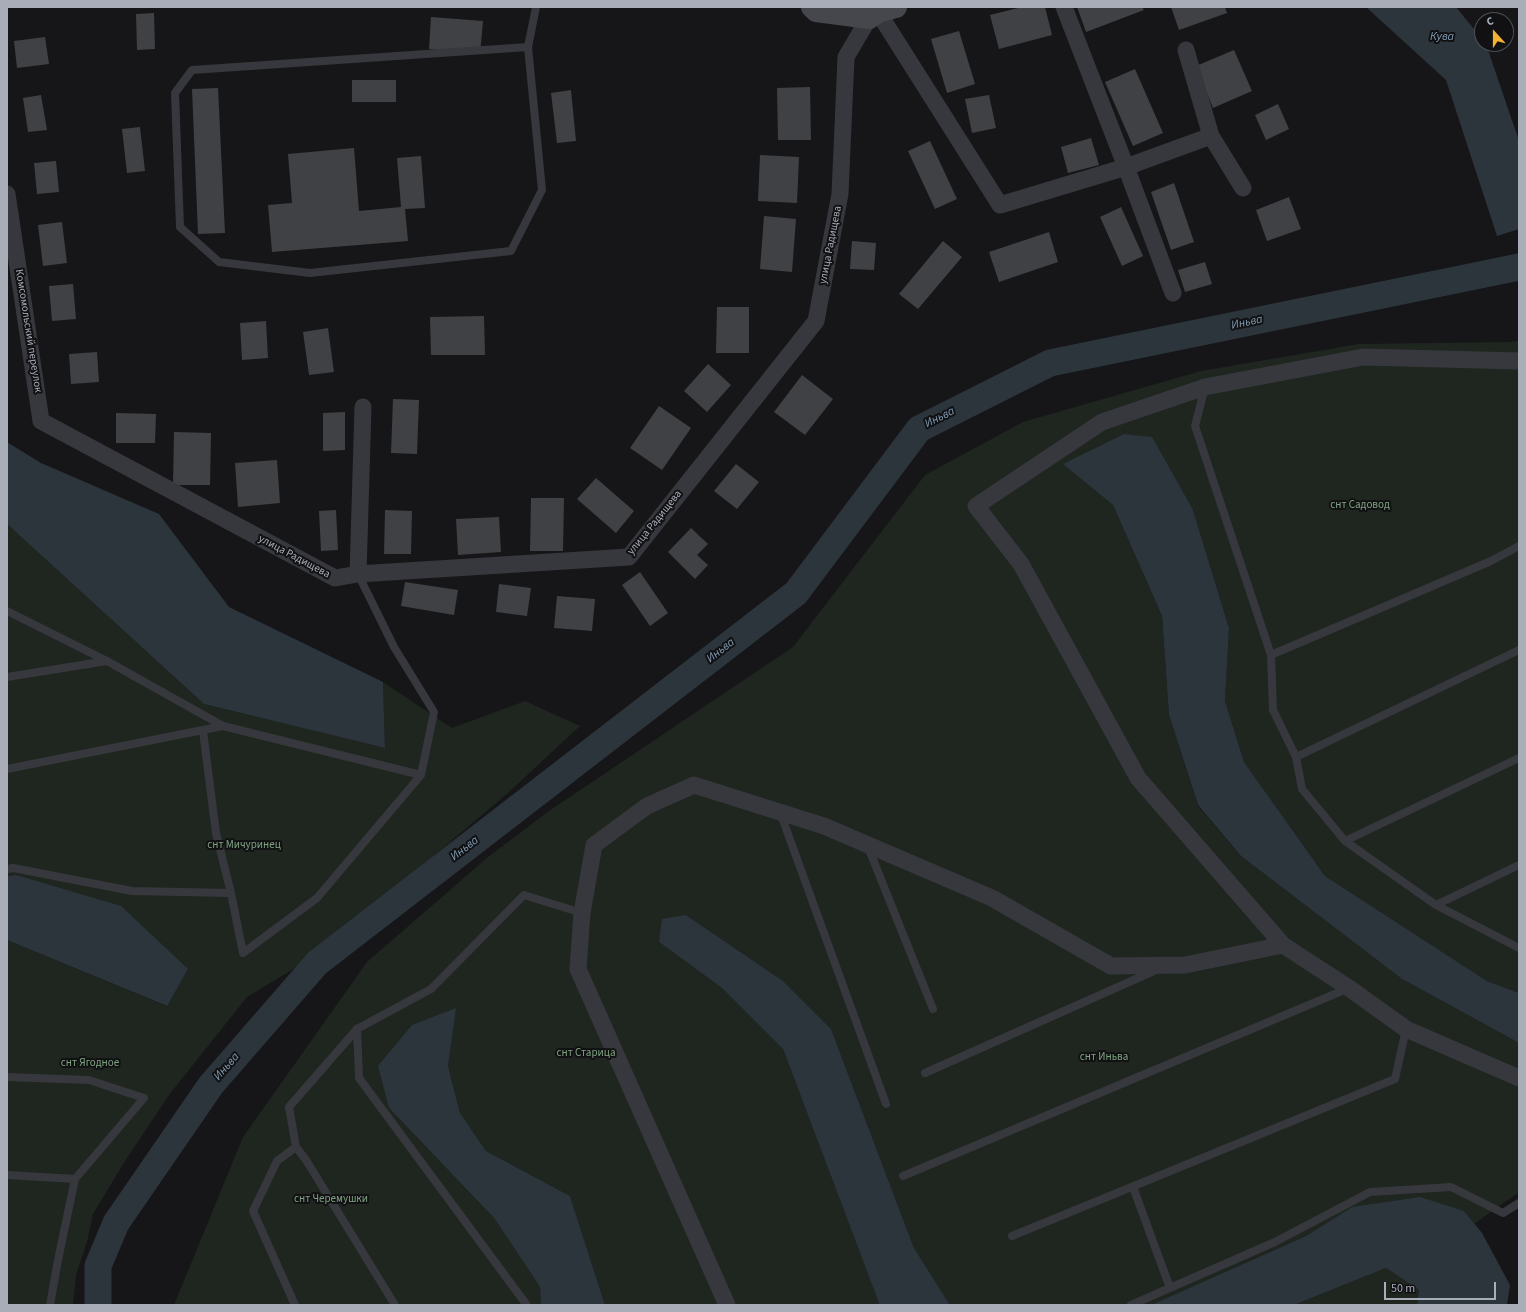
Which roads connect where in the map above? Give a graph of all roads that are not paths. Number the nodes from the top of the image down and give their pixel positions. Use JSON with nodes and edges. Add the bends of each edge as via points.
{"nodes":[{"id":1,"x":536,"y":7,"type":"edge"},
{"id":2,"x":812,"y":7,"type":"edge"},
{"id":3,"x":1064,"y":7,"type":"edge"},
{"id":4,"x":880,"y":11,"type":"edge"},
{"id":5,"x":528,"y":47,"type":"junction"},
{"id":6,"x":1186,"y":50,"type":"dead end"},
{"id":7,"x":1211,"y":136,"type":"junction"},
{"id":8,"x":1126,"y":167,"type":"junction"},
{"id":9,"x":1243,"y":188,"type":"dead end"},
{"id":10,"x":7,"y":194,"type":"edge"},
{"id":11,"x":1174,"y":293,"type":"dead end"},
{"id":12,"x":1519,"y":361,"type":"edge"},
{"id":13,"x":1205,"y":387,"type":"junction"},
{"id":14,"x":363,"y":407,"type":"dead end"},
{"id":15,"x":41,"y":421,"type":"joint"},
{"id":16,"x":1519,"y":546,"type":"edge"},
{"id":17,"x":358,"y":574,"type":"junction"},
{"id":18,"x":7,"y":610,"type":"edge"},
{"id":19,"x":1519,"y":650,"type":"edge"},
{"id":20,"x":1271,"y":655,"type":"junction"},
{"id":21,"x":107,"y":661,"type":"junction"},
{"id":22,"x":7,"y":677,"type":"edge"},
{"id":23,"x":223,"y":726,"type":"junction"},
{"id":24,"x":203,"y":731,"type":"junction"},
{"id":25,"x":1296,"y":757,"type":"junction"},
{"id":26,"x":1519,"y":758,"type":"edge"},
{"id":27,"x":7,"y":769,"type":"edge"},
{"id":28,"x":421,"y":775,"type":"junction"},
{"id":29,"x":780,"y":812,"type":"junction"},
{"id":30,"x":1345,"y":841,"type":"junction"},
{"id":31,"x":867,"y":845,"type":"junction"},
{"id":32,"x":1519,"y":865,"type":"edge"},
{"id":33,"x":7,"y":869,"type":"edge"},
{"id":34,"x":231,"y":893,"type":"junction"},
{"id":35,"x":1436,"y":905,"type":"junction"},
{"id":36,"x":582,"y":913,"type":"junction"},
{"id":37,"x":1283,"y":945,"type":"junction"},
{"id":38,"x":1519,"y":948,"type":"edge"},
{"id":39,"x":1166,"y":965,"type":"junction"},
{"id":40,"x":1349,"y":988,"type":"junction"},
{"id":41,"x":933,"y":1009,"type":"dead end"},
{"id":42,"x":357,"y":1029,"type":"junction"},
{"id":43,"x":1406,"y":1029,"type":"junction"},
{"id":44,"x":925,"y":1073,"type":"dead end"},
{"id":45,"x":7,"y":1077,"type":"edge"},
{"id":46,"x":1519,"y":1078,"type":"edge"},
{"id":47,"x":886,"y":1104,"type":"dead end"},
{"id":48,"x":296,"y":1147,"type":"junction"},
{"id":49,"x":7,"y":1175,"type":"edge"},
{"id":50,"x":903,"y":1176,"type":"dead end"},
{"id":51,"x":75,"y":1179,"type":"junction"},
{"id":52,"x":1133,"y":1187,"type":"junction"},
{"id":53,"x":1519,"y":1203,"type":"edge"},
{"id":54,"x":1012,"y":1236,"type":"dead end"},
{"id":55,"x":1170,"y":1288,"type":"junction"},
{"id":56,"x":526,"y":1304,"type":"edge"},
{"id":57,"x":50,"y":1305,"type":"edge"},
{"id":58,"x":295,"y":1305,"type":"edge"},
{"id":59,"x":395,"y":1305,"type":"edge"},
{"id":60,"x":727,"y":1305,"type":"edge"},
{"id":61,"x":1131,"y":1305,"type":"edge"}],
"edges":[{"from":1,"to":5,"type":"lane"},
{"from":2,"to":4,"type":"street","via":[[816,11]]},
{"from":3,"to":8,"type":"street"},
{"from":4,"to":8,"type":"street","via":[[1000,205]]},
{"from":4,"to":17,"type":"street","name":"улица Радищева","via":[[846,57],[840,194],[816,321],[628,558]]},
{"from":5,"to":5,"type":"lane","via":[[192,70],[175,93],[180,227],[219,262],[310,273],[511,251],[542,190]]},
{"from":6,"to":7,"type":"street"},
{"from":7,"to":8,"type":"street"},
{"from":7,"to":9,"type":"street"},
{"from":8,"to":11,"type":"street"},
{"from":10,"to":15,"type":"street","name":"Комсомольский переулок"},
{"from":12,"to":13,"type":"street","via":[[1363,357]]},
{"from":13,"to":20,"type":"lane","via":[[1195,426]]},
{"from":13,"to":37,"type":"street","via":[[1102,422],[976,506],[1021,564],[1138,778]]},
{"from":14,"to":17,"type":"street"},
{"from":15,"to":17,"type":"street","name":"улица Радищева","via":[[335,578]]},
{"from":16,"to":20,"type":"lane","via":[[1484,564]]},
{"from":17,"to":28,"type":"lane","via":[[394,647],[434,712]]},
{"from":18,"to":21,"type":"lane"},
{"from":19,"to":25,"type":"lane"},
{"from":20,"to":25,"type":"lane","via":[[1273,710]]},
{"from":21,"to":22,"type":"lane"},
{"from":21,"to":23,"type":"lane"},
{"from":23,"to":24,"type":"lane"},
{"from":23,"to":28,"type":"lane"},
{"from":24,"to":27,"type":"lane"},
{"from":24,"to":34,"type":"lane","via":[[216,833]]},
{"from":25,"to":30,"type":"lane","via":[[1302,789]]},
{"from":26,"to":30,"type":"lane"},
{"from":28,"to":34,"type":"lane","via":[[317,898],[243,953]]},
{"from":29,"to":31,"type":"street","via":[[824,826]]},
{"from":29,"to":36,"type":"street","via":[[694,785],[647,806],[594,845]]},
{"from":29,"to":47,"type":"lane"},
{"from":30,"to":35,"type":"lane"},
{"from":31,"to":39,"type":"street","via":[[992,898],[1111,966]]},
{"from":31,"to":41,"type":"lane"},
{"from":32,"to":35,"type":"lane"},
{"from":33,"to":34,"type":"lane","via":[[13,868],[132,891]]},
{"from":35,"to":38,"type":"lane"},
{"from":36,"to":42,"type":"lane","via":[[524,895],[432,989]]},
{"from":36,"to":60,"type":"street","via":[[578,969]]},
{"from":37,"to":39,"type":"street","via":[[1185,965]]},
{"from":37,"to":40,"type":"street"},
{"from":39,"to":44,"type":"lane"},
{"from":40,"to":43,"type":"street"},
{"from":40,"to":50,"type":"lane"},
{"from":42,"to":48,"type":"lane","via":[[289,1107]]},
{"from":42,"to":56,"type":"lane","via":[[359,1078]]},
{"from":43,"to":46,"type":"street"},
{"from":43,"to":52,"type":"lane","via":[[1395,1079]]},
{"from":45,"to":51,"type":"lane","via":[[89,1080],[144,1098]]},
{"from":48,"to":58,"type":"lane","via":[[277,1161],[253,1211]]},
{"from":48,"to":59,"type":"lane"},
{"from":49,"to":51,"type":"lane"},
{"from":51,"to":57,"type":"lane"},
{"from":52,"to":54,"type":"lane"},
{"from":52,"to":55,"type":"lane"},
{"from":53,"to":55,"type":"lane","via":[[1503,1214],[1451,1187],[1370,1192],[1275,1242]]},
{"from":55,"to":61,"type":"lane"}]}
